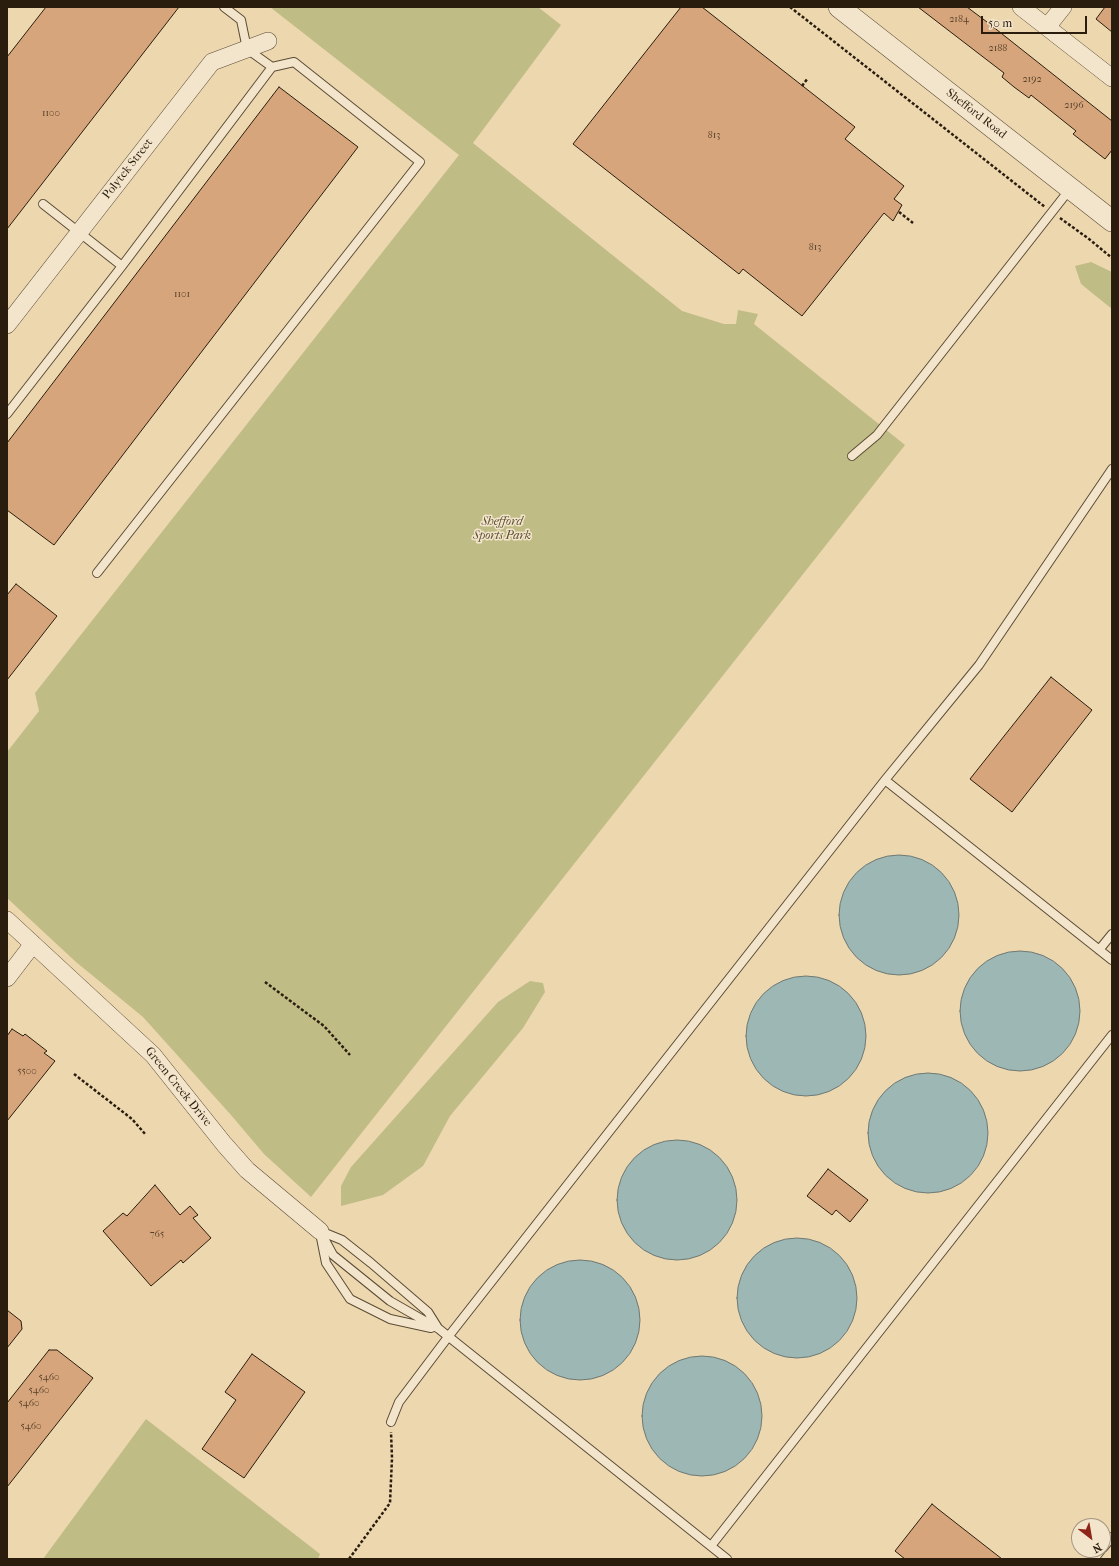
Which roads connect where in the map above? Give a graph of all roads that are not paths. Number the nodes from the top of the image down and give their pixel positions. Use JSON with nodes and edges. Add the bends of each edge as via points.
{"nodes":[{"id":1,"x":224,"y":7,"type":"edge"},
{"id":2,"x":839,"y":7,"type":"edge"},
{"id":3,"x":1021,"y":7,"type":"edge"},
{"id":4,"x":1063,"y":7,"type":"edge"},
{"id":5,"x":1047,"y":27,"type":"junction"},
{"id":6,"x":268,"y":41,"type":"dead end"},
{"id":7,"x":247,"y":49,"type":"junction"},
{"id":8,"x":272,"y":67,"type":"junction"},
{"id":9,"x":1112,"y":78,"type":"edge"},
{"id":10,"x":1070,"y":188,"type":"junction"},
{"id":11,"x":43,"y":204,"type":"dead end"},
{"id":12,"x":1112,"y":221,"type":"edge"},
{"id":13,"x":78,"y":232,"type":"junction"},
{"id":14,"x":122,"y":266,"type":"junction"},
{"id":15,"x":7,"y":325,"type":"edge"},
{"id":16,"x":7,"y":414,"type":"edge"},
{"id":17,"x":852,"y":456,"type":"dead end"},
{"id":18,"x":1112,"y":469,"type":"edge"},
{"id":19,"x":97,"y":573,"type":"dead end"},
{"id":20,"x":885,"y":780,"type":"junction"},
{"id":21,"x":7,"y":920,"type":"edge"},
{"id":22,"x":1112,"y":934,"type":"edge"},
{"id":23,"x":33,"y":944,"type":"junction"},
{"id":24,"x":1099,"y":950,"type":"junction"},
{"id":25,"x":1112,"y":960,"type":"edge"},
{"id":26,"x":7,"y":978,"type":"edge"},
{"id":27,"x":1112,"y":1035,"type":"edge"},
{"id":28,"x":320,"y":1231,"type":"junction"},
{"id":29,"x":439,"y":1329,"type":"junction"},
{"id":30,"x":448,"y":1337,"type":"junction"},
{"id":31,"x":391,"y":1422,"type":"road end"},
{"id":32,"x":711,"y":1546,"type":"junction"},
{"id":33,"x":727,"y":1559,"type":"edge"}],
"edges":[{"from":1,"to":7,"type":"lane","via":[[241,20]]},
{"from":2,"to":10,"type":"street","name":"Shefford Road"},
{"from":3,"to":5,"type":"street"},
{"from":4,"to":5,"type":"street"},
{"from":5,"to":9,"type":"street"},
{"from":6,"to":7,"type":"street","name":"Polytek Street"},
{"from":7,"to":8,"type":"lane"},
{"from":7,"to":13,"type":"street","name":"Polytek Street","via":[[212,62]]},
{"from":8,"to":14,"type":"lane"},
{"from":8,"to":19,"type":"lane","via":[[294,62],[420,162]]},
{"from":10,"to":12,"type":"street","name":"Shefford Road"},
{"from":10,"to":17,"type":"lane","via":[[877,435]]},
{"from":11,"to":13,"type":"lane"},
{"from":13,"to":14,"type":"lane"},
{"from":13,"to":15,"type":"street","name":"Polytek Street"},
{"from":14,"to":16,"type":"lane"},
{"from":18,"to":20,"type":"lane","via":[[979,664]]},
{"from":20,"to":24,"type":"lane"},
{"from":20,"to":30,"type":"lane"},
{"from":21,"to":23,"type":"street","name":"Green Creek Drive"},
{"from":22,"to":24,"type":"lane"},
{"from":23,"to":26,"type":"street"},
{"from":23,"to":28,"type":"street","name":"Green Creek Drive","via":[[153,1055],[246,1170]]},
{"from":24,"to":25,"type":"lane"},
{"from":27,"to":32,"type":"lane"},
{"from":28,"to":29,"type":"lane","via":[[337,1236],[360,1253],[428,1312]]},
{"from":28,"to":29,"type":"lane","via":[[330,1251],[338,1259],[390,1301]]},
{"from":28,"to":29,"type":"lane","via":[[326,1263],[350,1299],[390,1319]]},
{"from":29,"to":30,"type":"lane"},
{"from":30,"to":31,"type":"lane","via":[[398,1402]]},
{"from":30,"to":32,"type":"lane"},
{"from":32,"to":33,"type":"lane"}]}
